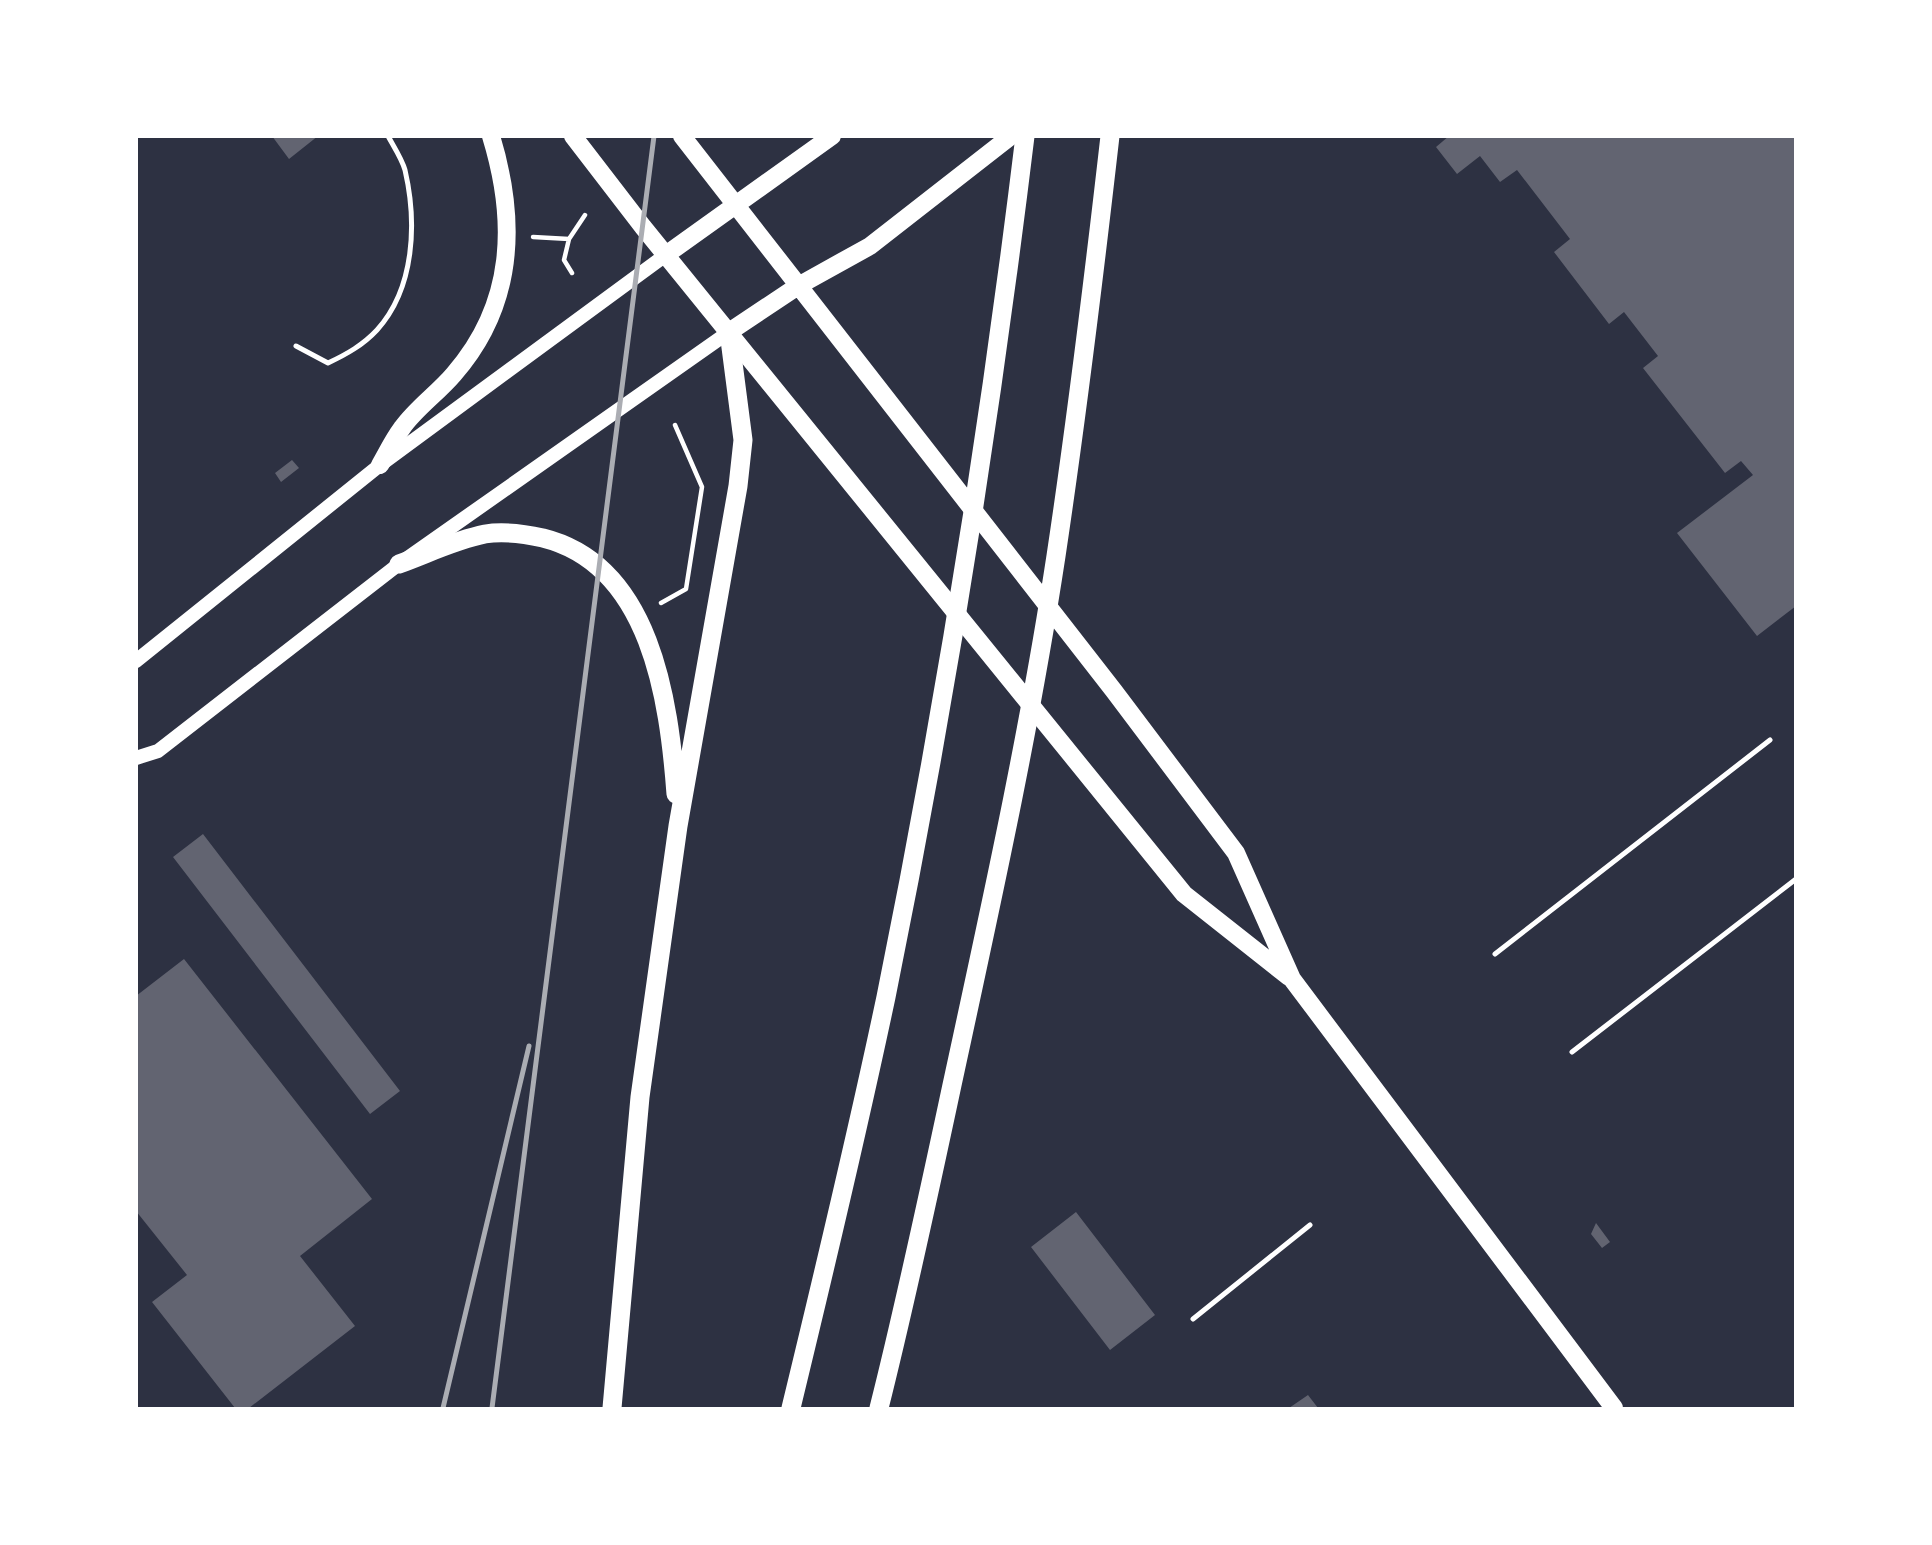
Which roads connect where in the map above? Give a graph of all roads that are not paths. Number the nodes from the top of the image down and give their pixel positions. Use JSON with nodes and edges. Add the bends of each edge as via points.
{"nodes":[{"id":1,"x":388,"y":136,"type":"edge"},
{"id":2,"x":491,"y":136,"type":"edge"},
{"id":3,"x":573,"y":136,"type":"edge"},
{"id":4,"x":682,"y":136,"type":"edge"},
{"id":5,"x":832,"y":136,"type":"edge"},
{"id":6,"x":1011,"y":136,"type":"edge"},
{"id":7,"x":1025,"y":136,"type":"edge"},
{"id":8,"x":1110,"y":136,"type":"edge"},
{"id":9,"x":736,"y":206,"type":"junction"},
{"id":10,"x":667,"y":254,"type":"junction"},
{"id":11,"x":798,"y":286,"type":"junction"},
{"id":12,"x":729,"y":332,"type":"junction"},
{"id":13,"x":296,"y":346,"type":"dead end"},
{"id":14,"x":380,"y":465,"type":"junction"},
{"id":15,"x":399,"y":564,"type":"junction"},
{"id":16,"x":136,"y":661,"type":"edge"},
{"id":17,"x":1770,"y":740,"type":"dead end"},
{"id":18,"x":136,"y":758,"type":"edge"},
{"id":19,"x":678,"y":827,"type":"junction"},
{"id":20,"x":1796,"y":879,"type":"edge"},
{"id":21,"x":1495,"y":954,"type":"dead end"},
{"id":22,"x":1292,"y":979,"type":"junction"},
{"id":23,"x":1572,"y":1052,"type":"dead end"},
{"id":24,"x":1310,"y":1225,"type":"dead end"},
{"id":25,"x":1193,"y":1319,"type":"dead end"},
{"id":26,"x":612,"y":1409,"type":"edge"},
{"id":27,"x":791,"y":1409,"type":"edge"},
{"id":28,"x":879,"y":1409,"type":"edge"},
{"id":29,"x":1615,"y":1409,"type":"edge"}],
"edges":[{"from":1,"to":13,"type":"lane","via":[[404,168],[409,205],[411,246],[401,291],[378,328],[353,351],[328,363]]},
{"from":2,"to":14,"type":"main road","via":[[508,207],[502,285],[477,343],[454,374],[402,426]]},
{"from":3,"to":10,"type":"main road"},
{"from":4,"to":9,"type":"main road"},
{"from":5,"to":9,"type":"main road"},
{"from":6,"to":11,"type":"main road","via":[[870,246]]},
{"from":7,"to":27,"type":"highway","via":[[992,386],[933,752],[885,999]]},
{"from":8,"to":28,"type":"highway","via":[[1056,557],[1008,825]]},
{"from":9,"to":10,"type":"main road"},
{"from":9,"to":11,"type":"main road"},
{"from":10,"to":12,"type":"main road"},
{"from":10,"to":14,"type":"main road"},
{"from":11,"to":12,"type":"main road"},
{"from":11,"to":22,"type":"main road","via":[[1236,853]]},
{"from":12,"to":15,"type":"main road"},
{"from":12,"to":19,"type":"highway","via":[[743,440]]},
{"from":12,"to":22,"type":"main road","via":[[1184,894]]},
{"from":14,"to":16,"type":"main road"},
{"from":15,"to":18,"type":"main road","via":[[158,751]]},
{"from":15,"to":19,"type":"highway","via":[[486,534],[524,534],[567,544],[600,566],[639,618],[654,660],[673,754]]},
{"from":17,"to":21,"type":"lane"},
{"from":19,"to":26,"type":"highway","via":[[640,1097]]},
{"from":20,"to":23,"type":"lane"},
{"from":22,"to":29,"type":"main road"},
{"from":24,"to":25,"type":"lane"}]}
